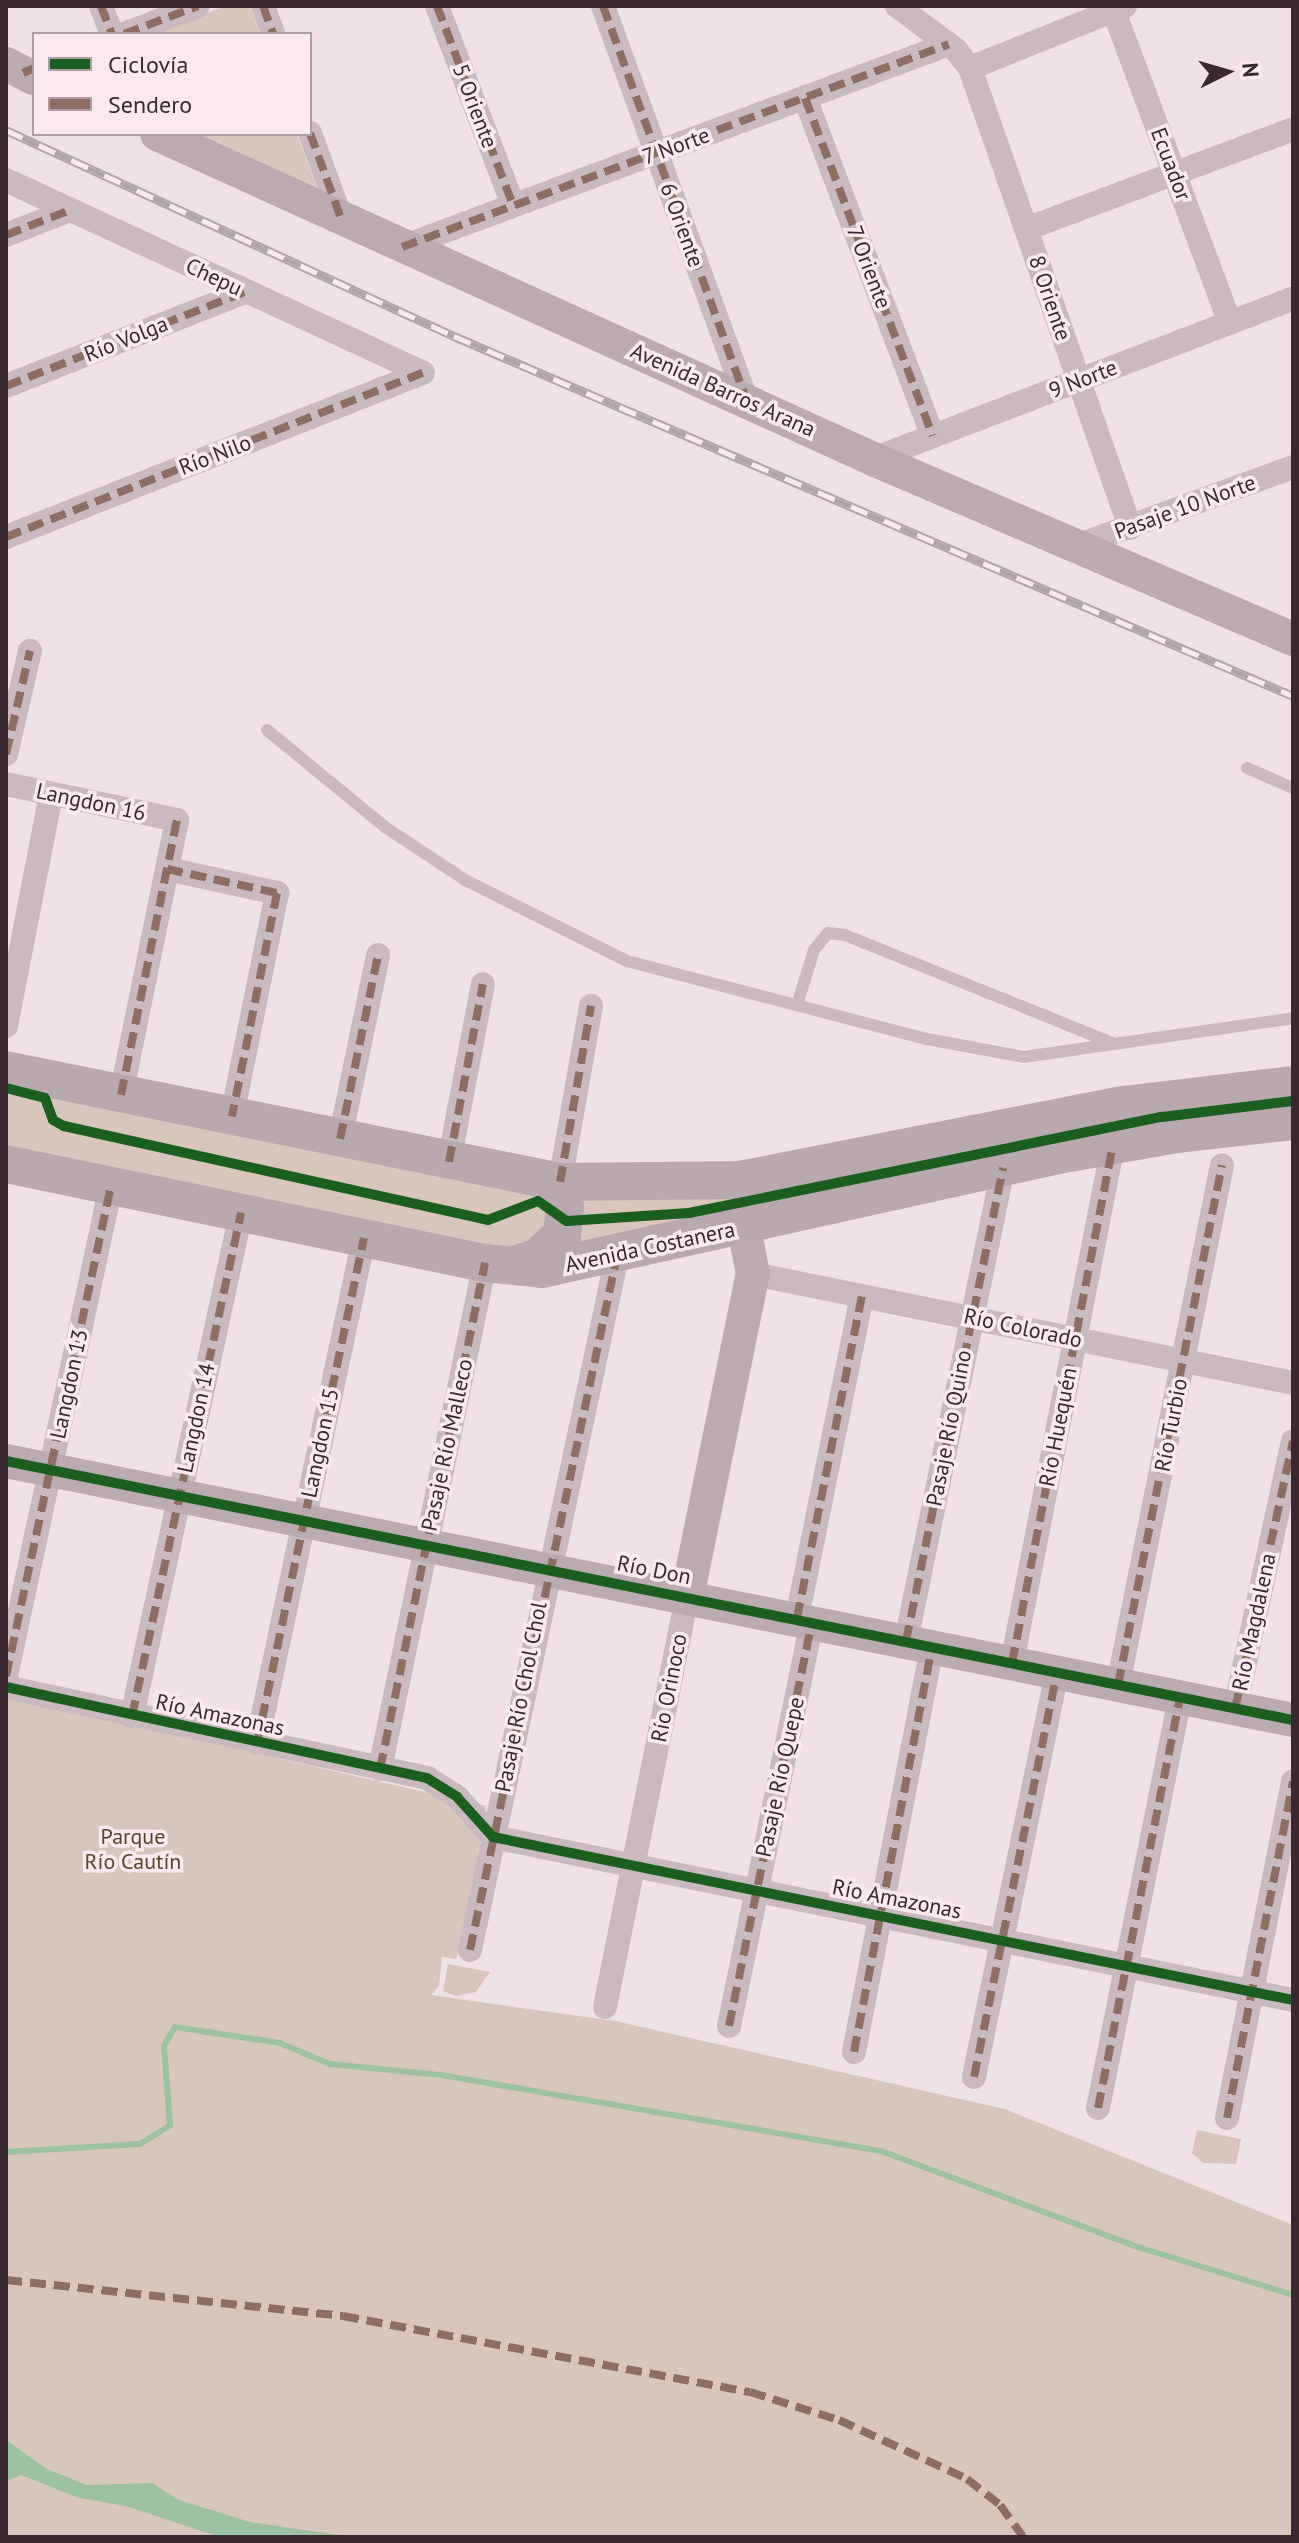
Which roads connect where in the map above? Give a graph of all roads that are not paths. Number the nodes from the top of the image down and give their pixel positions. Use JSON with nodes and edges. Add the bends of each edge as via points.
{"nodes":[{"id":1,"x":101,"y":6,"type":"edge"},
{"id":2,"x":198,"y":6,"type":"edge"},
{"id":3,"x":263,"y":6,"type":"edge"},
{"id":4,"x":437,"y":6,"type":"edge"},
{"id":5,"x":603,"y":6,"type":"edge"},
{"id":6,"x":897,"y":6,"type":"edge"},
{"id":7,"x":1117,"y":8,"type":"edge"},
{"id":8,"x":111,"y":32,"type":"edge"},
{"id":9,"x":129,"y":32,"type":"edge"},
{"id":10,"x":272,"y":32,"type":"edge"},
{"id":11,"x":949,"y":44,"type":"junction"},
{"id":12,"x":970,"y":68,"type":"junction"},
{"id":13,"x":805,"y":98,"type":"junction"},
{"id":14,"x":1293,"y":129,"type":"edge"},
{"id":15,"x":161,"y":136,"type":"edge"},
{"id":16,"x":311,"y":136,"type":"edge"},
{"id":17,"x":656,"y":153,"type":"junction"},
{"id":18,"x":1174,"y":173,"type":"junction"},
{"id":19,"x":6,"y":180,"type":"edge"},
{"id":20,"x":513,"y":205,"type":"junction"},
{"id":21,"x":70,"y":210,"type":"junction"},
{"id":22,"x":341,"y":218,"type":"junction"},
{"id":23,"x":1026,"y":229,"type":"junction"},
{"id":24,"x":6,"y":235,"type":"edge"},
{"id":25,"x":402,"y":247,"type":"junction"},
{"id":26,"x":245,"y":292,"type":"junction"},
{"id":27,"x":1293,"y":299,"type":"edge"},
{"id":28,"x":1230,"y":323,"type":"junction"},
{"id":29,"x":423,"y":373,"type":"joint"},
{"id":30,"x":1079,"y":380,"type":"junction"},
{"id":31,"x":6,"y":386,"type":"edge"},
{"id":32,"x":746,"y":399,"type":"junction"},
{"id":33,"x":933,"y":436,"type":"junction"},
{"id":34,"x":873,"y":459,"type":"junction"},
{"id":35,"x":1293,"y":467,"type":"edge"},
{"id":36,"x":1130,"y":528,"type":"junction"},
{"id":37,"x":6,"y":537,"type":"edge"},
{"id":38,"x":1076,"y":546,"type":"junction"},
{"id":39,"x":1293,"y":639,"type":"edge"},
{"id":40,"x":30,"y":651,"type":"dead end"},
{"id":41,"x":267,"y":730,"type":"dead end"},
{"id":42,"x":6,"y":754,"type":"edge"},
{"id":43,"x":1247,"y":768,"type":"dead end"},
{"id":44,"x":6,"y":784,"type":"edge"},
{"id":45,"x":1293,"y":788,"type":"edge"},
{"id":46,"x":51,"y":794,"type":"junction"},
{"id":47,"x":167,"y":869,"type":"junction"},
{"id":48,"x":378,"y":955,"type":"dead end"},
{"id":49,"x":483,"y":984,"type":"dead end"},
{"id":50,"x":797,"y":1005,"type":"junction"},
{"id":51,"x":591,"y":1006,"type":"dead end"},
{"id":52,"x":1293,"y":1018,"type":"edge"},
{"id":53,"x":6,"y":1026,"type":"edge"},
{"id":54,"x":1115,"y":1045,"type":"junction"},
{"id":55,"x":6,"y":1070,"type":"edge"},
{"id":56,"x":1293,"y":1085,"type":"edge"},
{"id":57,"x":121,"y":1095,"type":"junction"},
{"id":58,"x":232,"y":1117,"type":"junction"},
{"id":59,"x":1293,"y":1121,"type":"edge"},
{"id":60,"x":340,"y":1139,"type":"junction"},
{"id":61,"x":1113,"y":1145,"type":"junction"},
{"id":62,"x":449,"y":1162,"type":"junction"},
{"id":63,"x":6,"y":1164,"type":"edge"},
{"id":64,"x":1222,"y":1165,"type":"dead end"},
{"id":65,"x":1003,"y":1168,"type":"junction"},
{"id":66,"x":554,"y":1181,"type":"junction"},
{"id":67,"x":111,"y":1186,"type":"junction"},
{"id":68,"x":241,"y":1213,"type":"junction"},
{"id":69,"x":744,"y":1228,"type":"junction"},
{"id":70,"x":364,"y":1238,"type":"junction"},
{"id":71,"x":617,"y":1256,"type":"junction"},
{"id":72,"x":498,"y":1264,"type":"junction"},
{"id":73,"x":753,"y":1274,"type":"junction"},
{"id":74,"x":862,"y":1296,"type":"junction"},
{"id":75,"x":971,"y":1317,"type":"junction"},
{"id":76,"x":1075,"y":1338,"type":"junction"},
{"id":77,"x":1184,"y":1361,"type":"junction"},
{"id":78,"x":1293,"y":1383,"type":"edge"},
{"id":79,"x":1293,"y":1441,"type":"edge"},
{"id":80,"x":6,"y":1461,"type":"edge"},
{"id":81,"x":50,"y":1470,"type":"junction"},
{"id":82,"x":179,"y":1496,"type":"junction"},
{"id":83,"x":304,"y":1520,"type":"junction"},
{"id":84,"x":427,"y":1544,"type":"junction"},
{"id":85,"x":547,"y":1569,"type":"junction"},
{"id":86,"x":687,"y":1597,"type":"junction"},
{"id":87,"x":804,"y":1620,"type":"junction"},
{"id":88,"x":919,"y":1644,"type":"junction"},
{"id":89,"x":1012,"y":1663,"type":"junction"},
{"id":90,"x":1057,"y":1672,"type":"junction"},
{"id":91,"x":6,"y":1676,"type":"edge"},
{"id":92,"x":1118,"y":1685,"type":"junction"},
{"id":93,"x":6,"y":1687,"type":"edge"},
{"id":94,"x":1180,"y":1697,"type":"junction"},
{"id":95,"x":1235,"y":1709,"type":"junction"},
{"id":96,"x":132,"y":1716,"type":"junction"},
{"id":97,"x":1293,"y":1720,"type":"edge"},
{"id":98,"x":257,"y":1743,"type":"junction"},
{"id":99,"x":380,"y":1769,"type":"junction"},
{"id":100,"x":1293,"y":1781,"type":"edge"},
{"id":101,"x":493,"y":1837,"type":"junction"},
{"id":102,"x":633,"y":1867,"type":"junction"},
{"id":103,"x":757,"y":1891,"type":"junction"},
{"id":104,"x":880,"y":1916,"type":"junction"},
{"id":105,"x":1001,"y":1941,"type":"junction"},
{"id":106,"x":470,"y":1950,"type":"dead end"},
{"id":107,"x":1126,"y":1966,"type":"junction"},
{"id":108,"x":1252,"y":1992,"type":"junction"},
{"id":109,"x":1293,"y":2000,"type":"edge"},
{"id":110,"x":605,"y":2007,"type":"dead end"},
{"id":111,"x":729,"y":2026,"type":"dead end"},
{"id":112,"x":854,"y":2052,"type":"dead end"},
{"id":113,"x":974,"y":2077,"type":"dead end"},
{"id":114,"x":1098,"y":2108,"type":"dead end"},
{"id":115,"x":1227,"y":2118,"type":"dead end"}],
"edges":[{"from":1,"to":8,"type":"street"},
{"from":2,"to":9,"type":"street"},
{"from":3,"to":10,"type":"street"},
{"from":4,"to":20,"type":"street","name":"5 Oriente"},
{"from":5,"to":17,"type":"street","name":"6 Oriente"},
{"from":6,"to":11,"type":"street"},
{"from":7,"to":12,"type":"street"},
{"from":7,"to":18,"type":"street","name":"Ecuador"},
{"from":11,"to":12,"type":"street"},
{"from":11,"to":13,"type":"street","name":"7 Norte"},
{"from":12,"to":23,"type":"street","name":"8 Oriente"},
{"from":13,"to":17,"type":"street","name":"7 Norte"},
{"from":13,"to":33,"type":"street","name":"7 Oriente"},
{"from":14,"to":18,"type":"street"},
{"from":15,"to":22,"type":"street","name":"Avenida Barros Arana"},
{"from":16,"to":22,"type":"street"},
{"from":17,"to":20,"type":"street","name":"7 Norte"},
{"from":17,"to":32,"type":"street","name":"6 Oriente"},
{"from":18,"to":23,"type":"street"},
{"from":18,"to":28,"type":"street","name":"Ecuador"},
{"from":19,"to":21,"type":"street","name":"Chepu"},
{"from":20,"to":25,"type":"street","name":"7 Norte"},
{"from":21,"to":24,"type":"street"},
{"from":21,"to":26,"type":"street","name":"Chepu"},
{"from":22,"to":25,"type":"street","name":"Avenida Barros Arana"},
{"from":23,"to":30,"type":"street","name":"8 Oriente"},
{"from":25,"to":32,"type":"street","name":"Avenida Barros Arana"},
{"from":26,"to":29,"type":"street","name":"Chepu"},
{"from":26,"to":31,"type":"street","name":"Río Volga"},
{"from":27,"to":28,"type":"street","name":"9 Norte"},
{"from":28,"to":30,"type":"street","name":"9 Norte"},
{"from":29,"to":37,"type":"street","name":"Río Nilo"},
{"from":30,"to":33,"type":"street","name":"9 Norte"},
{"from":30,"to":36,"type":"street","name":"8 Oriente"},
{"from":32,"to":34,"type":"street","name":"Avenida Barros Arana"},
{"from":33,"to":34,"type":"street","name":"9 Norte"},
{"from":34,"to":38,"type":"street","name":"Avenida Barros Arana"},
{"from":35,"to":36,"type":"street","name":"Pasaje 10 Norte"},
{"from":36,"to":38,"type":"street","name":"Pasaje 10 Norte"},
{"from":38,"to":39,"type":"street","name":"Avenida Barros Arana"},
{"from":40,"to":42,"type":"street"},
{"from":41,"to":50,"type":"lane","via":[[385,827],[467,881],[627,961]]},
{"from":43,"to":45,"type":"lane"},
{"from":44,"to":46,"type":"street","name":"Langdon 16"},
{"from":46,"to":47,"type":"street","name":"Langdon 16","via":[[177,820]]},
{"from":46,"to":53,"type":"street"},
{"from":47,"to":57,"type":"street"},
{"from":47,"to":58,"type":"street","via":[[277,893]]},
{"from":48,"to":60,"type":"street"},
{"from":49,"to":62,"type":"street"},
{"from":50,"to":54,"type":"lane","via":[[993,1054],[1024,1057]]},
{"from":50,"to":54,"type":"lane","via":[[814,950],[828,933],[845,935]]},
{"from":51,"to":66,"type":"street"},
{"from":52,"to":54,"type":"lane"},
{"from":55,"to":57,"type":"main road"},
{"from":56,"to":66,"type":"main road","via":[[1123,1105],[740,1180]]},
{"from":57,"to":58,"type":"main road"},
{"from":58,"to":60,"type":"main road"},
{"from":59,"to":61,"type":"main road","name":"Avenida Costanera"},
{"from":60,"to":62,"type":"main road"},
{"from":61,"to":65,"type":"main road","name":"Avenida Costanera"},
{"from":61,"to":76,"type":"street","name":"Río Huequén"},
{"from":62,"to":66,"type":"main road"},
{"from":63,"to":67,"type":"main road","name":"Avenida Costanera"},
{"from":64,"to":77,"type":"street","name":"Río Turbio"},
{"from":65,"to":69,"type":"main road","name":"Avenida Costanera"},
{"from":65,"to":75,"type":"street","name":"Pasaje Río Quino"},
{"from":66,"to":72,"type":"main road","via":[[565,1207],[562,1235],[538,1257]]},
{"from":67,"to":68,"type":"main road","name":"Avenida Costanera"},
{"from":67,"to":81,"type":"street","name":"Langdon 13"},
{"from":68,"to":70,"type":"main road","name":"Avenida Costanera"},
{"from":68,"to":82,"type":"street","name":"Langdon 14"},
{"from":69,"to":71,"type":"main road","name":"Avenida Costanera"},
{"from":69,"to":73,"type":"street","name":"Río Orinoco"},
{"from":70,"to":72,"type":"main road","name":"Avenida Costanera"},
{"from":70,"to":83,"type":"street","name":"Langdon 15"},
{"from":71,"to":72,"type":"main road","name":"Avenida Costanera","via":[[542,1269]]},
{"from":71,"to":85,"type":"street","name":"Pasaje Río Chol Chol"},
{"from":72,"to":84,"type":"street","name":"Pasaje Río Malleco"},
{"from":73,"to":74,"type":"street","name":"Río Colorado"},
{"from":73,"to":86,"type":"street","name":"Río Orinoco"},
{"from":74,"to":75,"type":"street","name":"Río Colorado"},
{"from":74,"to":87,"type":"street","name":"Pasaje Río Quepe"},
{"from":75,"to":76,"type":"street","name":"Río Colorado"},
{"from":75,"to":88,"type":"street","name":"Pasaje Río Quino"},
{"from":76,"to":77,"type":"street","name":"Río Colorado"},
{"from":76,"to":89,"type":"street","name":"Río Huequén"},
{"from":77,"to":78,"type":"street","name":"Río Colorado"},
{"from":77,"to":92,"type":"street","name":"Río Turbio"},
{"from":79,"to":95,"type":"street","name":"Río Magdalena"},
{"from":80,"to":81,"type":"street","name":"Río Don"},
{"from":81,"to":82,"type":"street","name":"Río Don"},
{"from":81,"to":91,"type":"street","name":"Langdon 13"},
{"from":82,"to":83,"type":"street","name":"Río Don"},
{"from":82,"to":96,"type":"street","name":"Langdon 14"},
{"from":83,"to":84,"type":"street","name":"Río Don"},
{"from":83,"to":98,"type":"street","name":"Langdon 15"},
{"from":84,"to":85,"type":"street","name":"Río Don"},
{"from":84,"to":99,"type":"street","name":"Pasaje Río Malleco"},
{"from":85,"to":86,"type":"street","name":"Río Don"},
{"from":85,"to":101,"type":"street","name":"Pasaje Río Chol Chol"},
{"from":86,"to":87,"type":"street","name":"Río Don"},
{"from":86,"to":102,"type":"street","name":"Río Orinoco"},
{"from":87,"to":88,"type":"street","name":"Río Don"},
{"from":87,"to":103,"type":"street","name":"Pasaje Río Quepe"},
{"from":88,"to":89,"type":"street","name":"Río Don"},
{"from":88,"to":104,"type":"street","name":"Pasaje Río Quino"},
{"from":89,"to":90,"type":"street","name":"Río Don"},
{"from":90,"to":92,"type":"street","name":"Río Don"},
{"from":90,"to":105,"type":"street"},
{"from":92,"to":94,"type":"street","name":"Río Don"},
{"from":93,"to":96,"type":"street","name":"Río Amazonas"},
{"from":94,"to":95,"type":"street","name":"Río Don"},
{"from":94,"to":107,"type":"street"},
{"from":95,"to":97,"type":"street","name":"Río Don"},
{"from":96,"to":98,"type":"street","name":"Río Amazonas"},
{"from":98,"to":99,"type":"street","name":"Río Amazonas"},
{"from":99,"to":101,"type":"street","name":"Río Amazonas","via":[[427,1778],[457,1797]]},
{"from":100,"to":108,"type":"street"},
{"from":101,"to":102,"type":"street","name":"Río Amazonas"},
{"from":101,"to":106,"type":"street","name":"Pasaje Río Chol Chol"},
{"from":102,"to":103,"type":"street","name":"Río Amazonas"},
{"from":102,"to":110,"type":"street","name":"Río Orinoco"},
{"from":103,"to":104,"type":"street","name":"Río Amazonas"},
{"from":103,"to":111,"type":"street","name":"Pasaje Río Quepe"},
{"from":104,"to":105,"type":"street","name":"Río Amazonas"},
{"from":104,"to":112,"type":"street","name":"Pasaje Río Quino"},
{"from":105,"to":107,"type":"street","name":"Río Amazonas"},
{"from":105,"to":113,"type":"street"},
{"from":107,"to":108,"type":"street","name":"Río Amazonas"},
{"from":107,"to":114,"type":"street"},
{"from":108,"to":109,"type":"street","name":"Río Amazonas"},
{"from":108,"to":115,"type":"street"}]}
